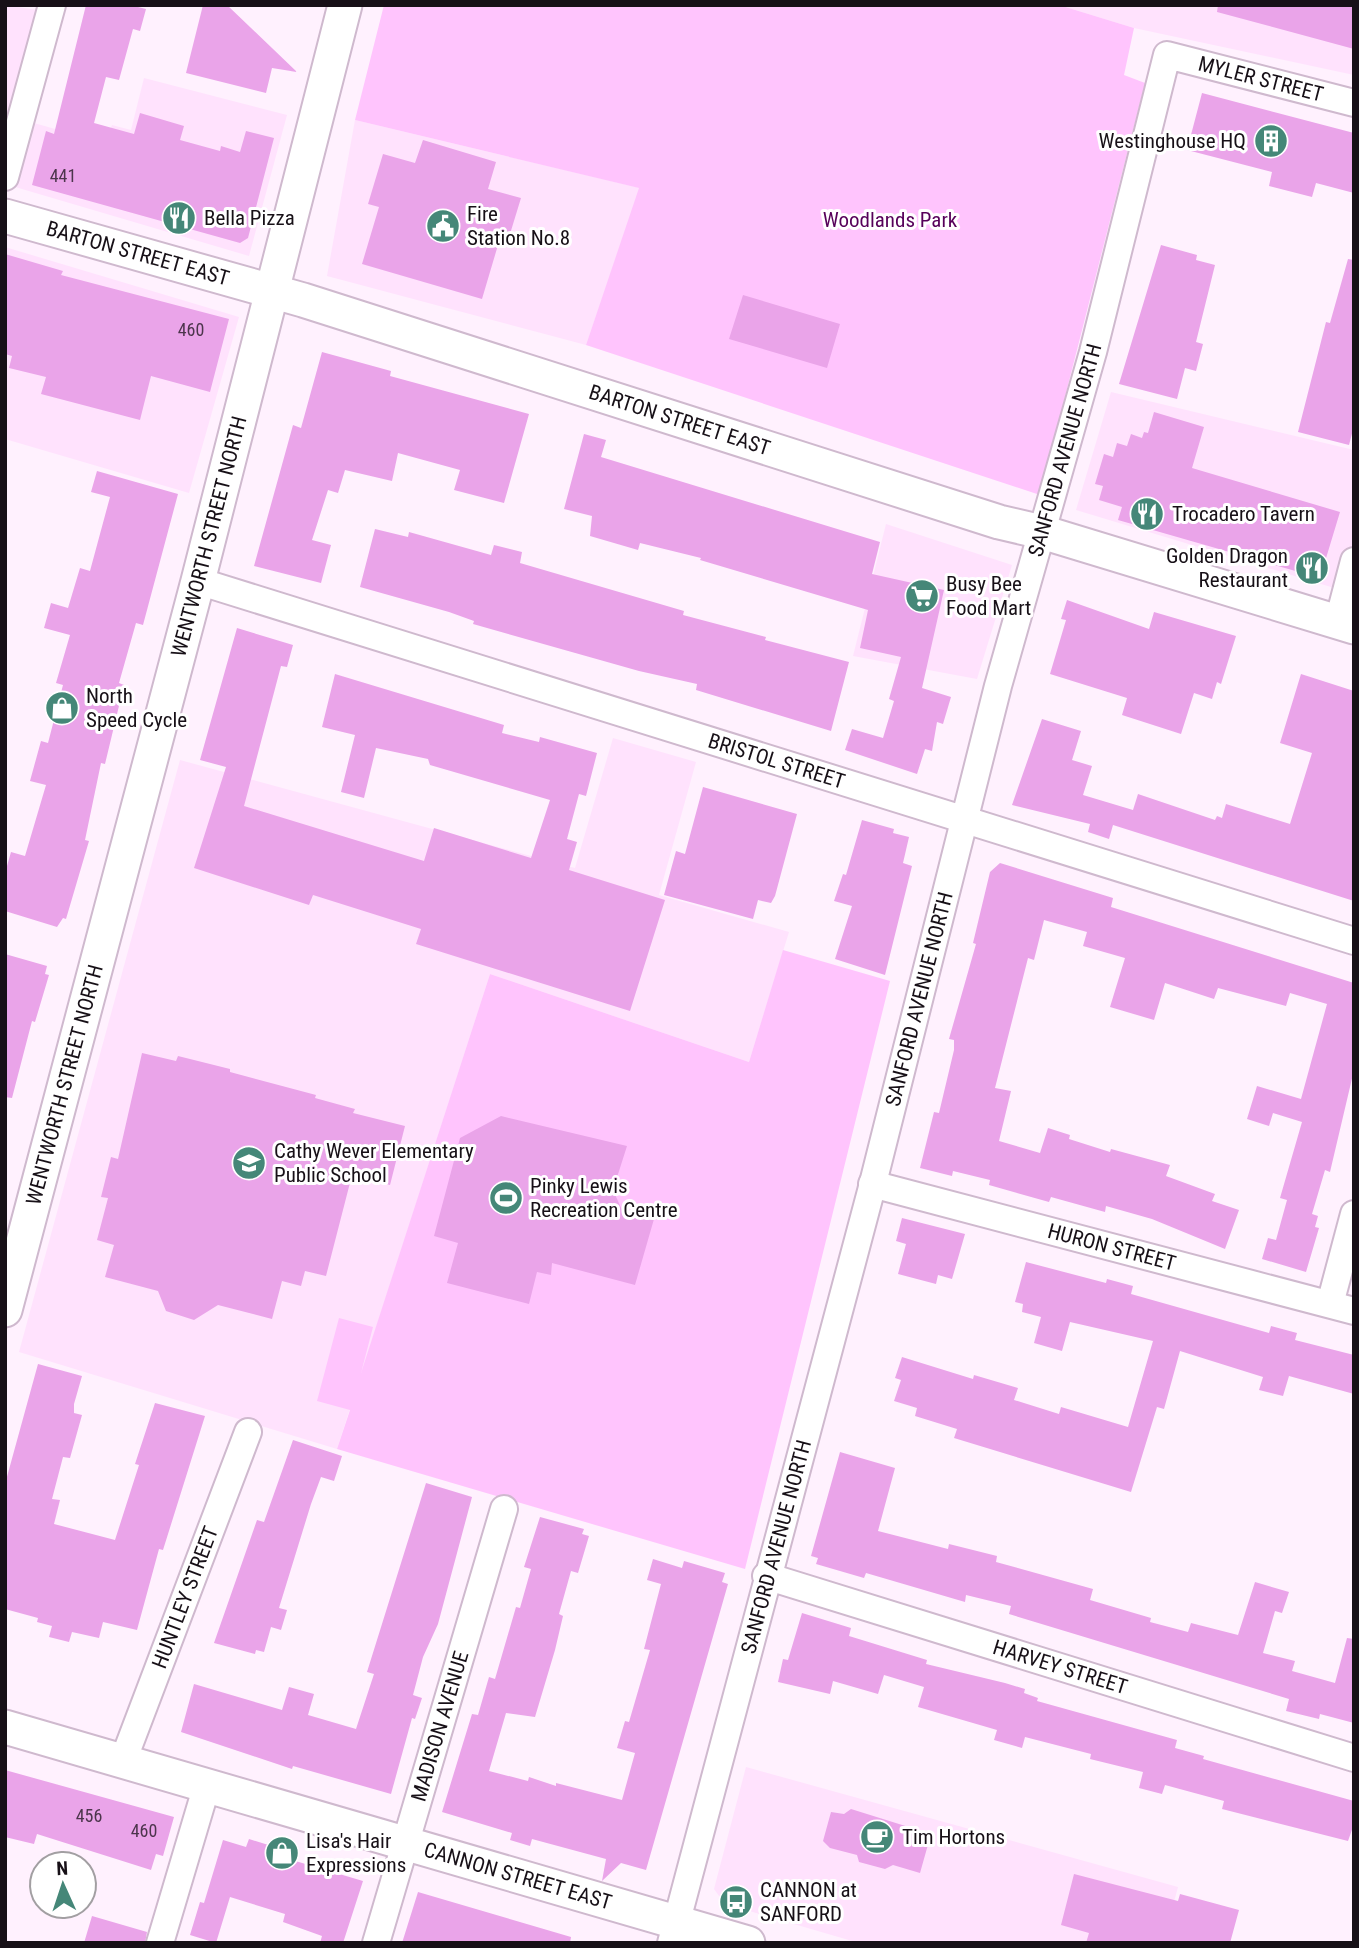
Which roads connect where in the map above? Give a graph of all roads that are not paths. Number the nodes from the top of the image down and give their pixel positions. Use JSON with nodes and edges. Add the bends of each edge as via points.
{"nodes":[{"id":1,"x":52,"y":5,"type":"edge"},
{"id":2,"x":345,"y":5,"type":"edge"},
{"id":3,"x":1167,"y":55,"type":"joint"},
{"id":4,"x":1354,"y":103,"type":"edge"},
{"id":5,"x":5,"y":177,"type":"edge"},
{"id":6,"x":5,"y":216,"type":"edge"},
{"id":7,"x":271,"y":292,"type":"junction"},
{"id":8,"x":1042,"y":532,"type":"junction"},
{"id":9,"x":1354,"y":561,"type":"edge"},
{"id":10,"x":198,"y":581,"type":"junction"},
{"id":11,"x":1346,"y":625,"type":"edge"},
{"id":12,"x":964,"y":819,"type":"junction"},
{"id":13,"x":1354,"y":941,"type":"edge"},
{"id":14,"x":872,"y":1184,"type":"junction"},
{"id":15,"x":1354,"y":1214,"type":"edge"},
{"id":16,"x":1342,"y":1308,"type":"edge"},
{"id":17,"x":5,"y":1310,"type":"edge"},
{"id":18,"x":248,"y":1433,"type":"dead end"},
{"id":19,"x":504,"y":1509,"type":"dead end"},
{"id":20,"x":766,"y":1576,"type":"junction"},
{"id":21,"x":5,"y":1727,"type":"edge"},
{"id":22,"x":1354,"y":1758,"type":"edge"},
{"id":23,"x":123,"y":1761,"type":"junction"},
{"id":24,"x":207,"y":1785,"type":"junction"},
{"id":25,"x":406,"y":1842,"type":"junction"},
{"id":26,"x":674,"y":1932,"type":"edge"},
{"id":27,"x":160,"y":1943,"type":"edge"},
{"id":28,"x":376,"y":1943,"type":"edge"},
{"id":29,"x":748,"y":1943,"type":"edge"}],
"edges":[{"from":1,"to":5,"type":"street"},
{"from":2,"to":7,"type":"main road","name":"WENTWORTH STREET NORTH"},
{"from":3,"to":4,"type":"street","name":"MYLER STREET"},
{"from":3,"to":8,"type":"street","name":"SANFORD AVENUE NORTH","via":[[1097,339]]},
{"from":6,"to":7,"type":"main road","name":"BARTON STREET EAST"},
{"from":7,"to":8,"type":"main road","name":"BARTON STREET EAST"},
{"from":7,"to":10,"type":"main road","name":"WENTWORTH STREET NORTH"},
{"from":8,"to":11,"type":"main road","name":"BARTON STREET EAST"},
{"from":8,"to":12,"type":"street","name":"SANFORD AVENUE NORTH"},
{"from":9,"to":11,"type":"street"},
{"from":10,"to":12,"type":"street","name":"BRISTOL STREET"},
{"from":10,"to":17,"type":"main road","name":"WENTWORTH STREET NORTH"},
{"from":12,"to":13,"type":"street","name":"BRISTOL STREET"},
{"from":12,"to":14,"type":"street","name":"SANFORD AVENUE NORTH"},
{"from":14,"to":16,"type":"street","name":"HURON STREET"},
{"from":14,"to":20,"type":"street","name":"SANFORD AVENUE NORTH"},
{"from":15,"to":16,"type":"street"},
{"from":18,"to":23,"type":"street","name":"HUNTLEY STREET"},
{"from":19,"to":25,"type":"street","name":"MADISON AVENUE"},
{"from":20,"to":22,"type":"street","name":"HARVEY STREET"},
{"from":20,"to":26,"type":"street","name":"SANFORD AVENUE NORTH"},
{"from":21,"to":23,"type":"main road","name":"CANNON STREET EAST"},
{"from":23,"to":24,"type":"main road","name":"CANNON STREET EAST"},
{"from":24,"to":25,"type":"main road","name":"CANNON STREET EAST"},
{"from":24,"to":27,"type":"street"},
{"from":25,"to":26,"type":"main road","name":"CANNON STREET EAST"},
{"from":25,"to":28,"type":"street","name":"MADISON AVENUE"},
{"from":26,"to":29,"type":"main road","name":"CANNON STREET EAST"}]}
